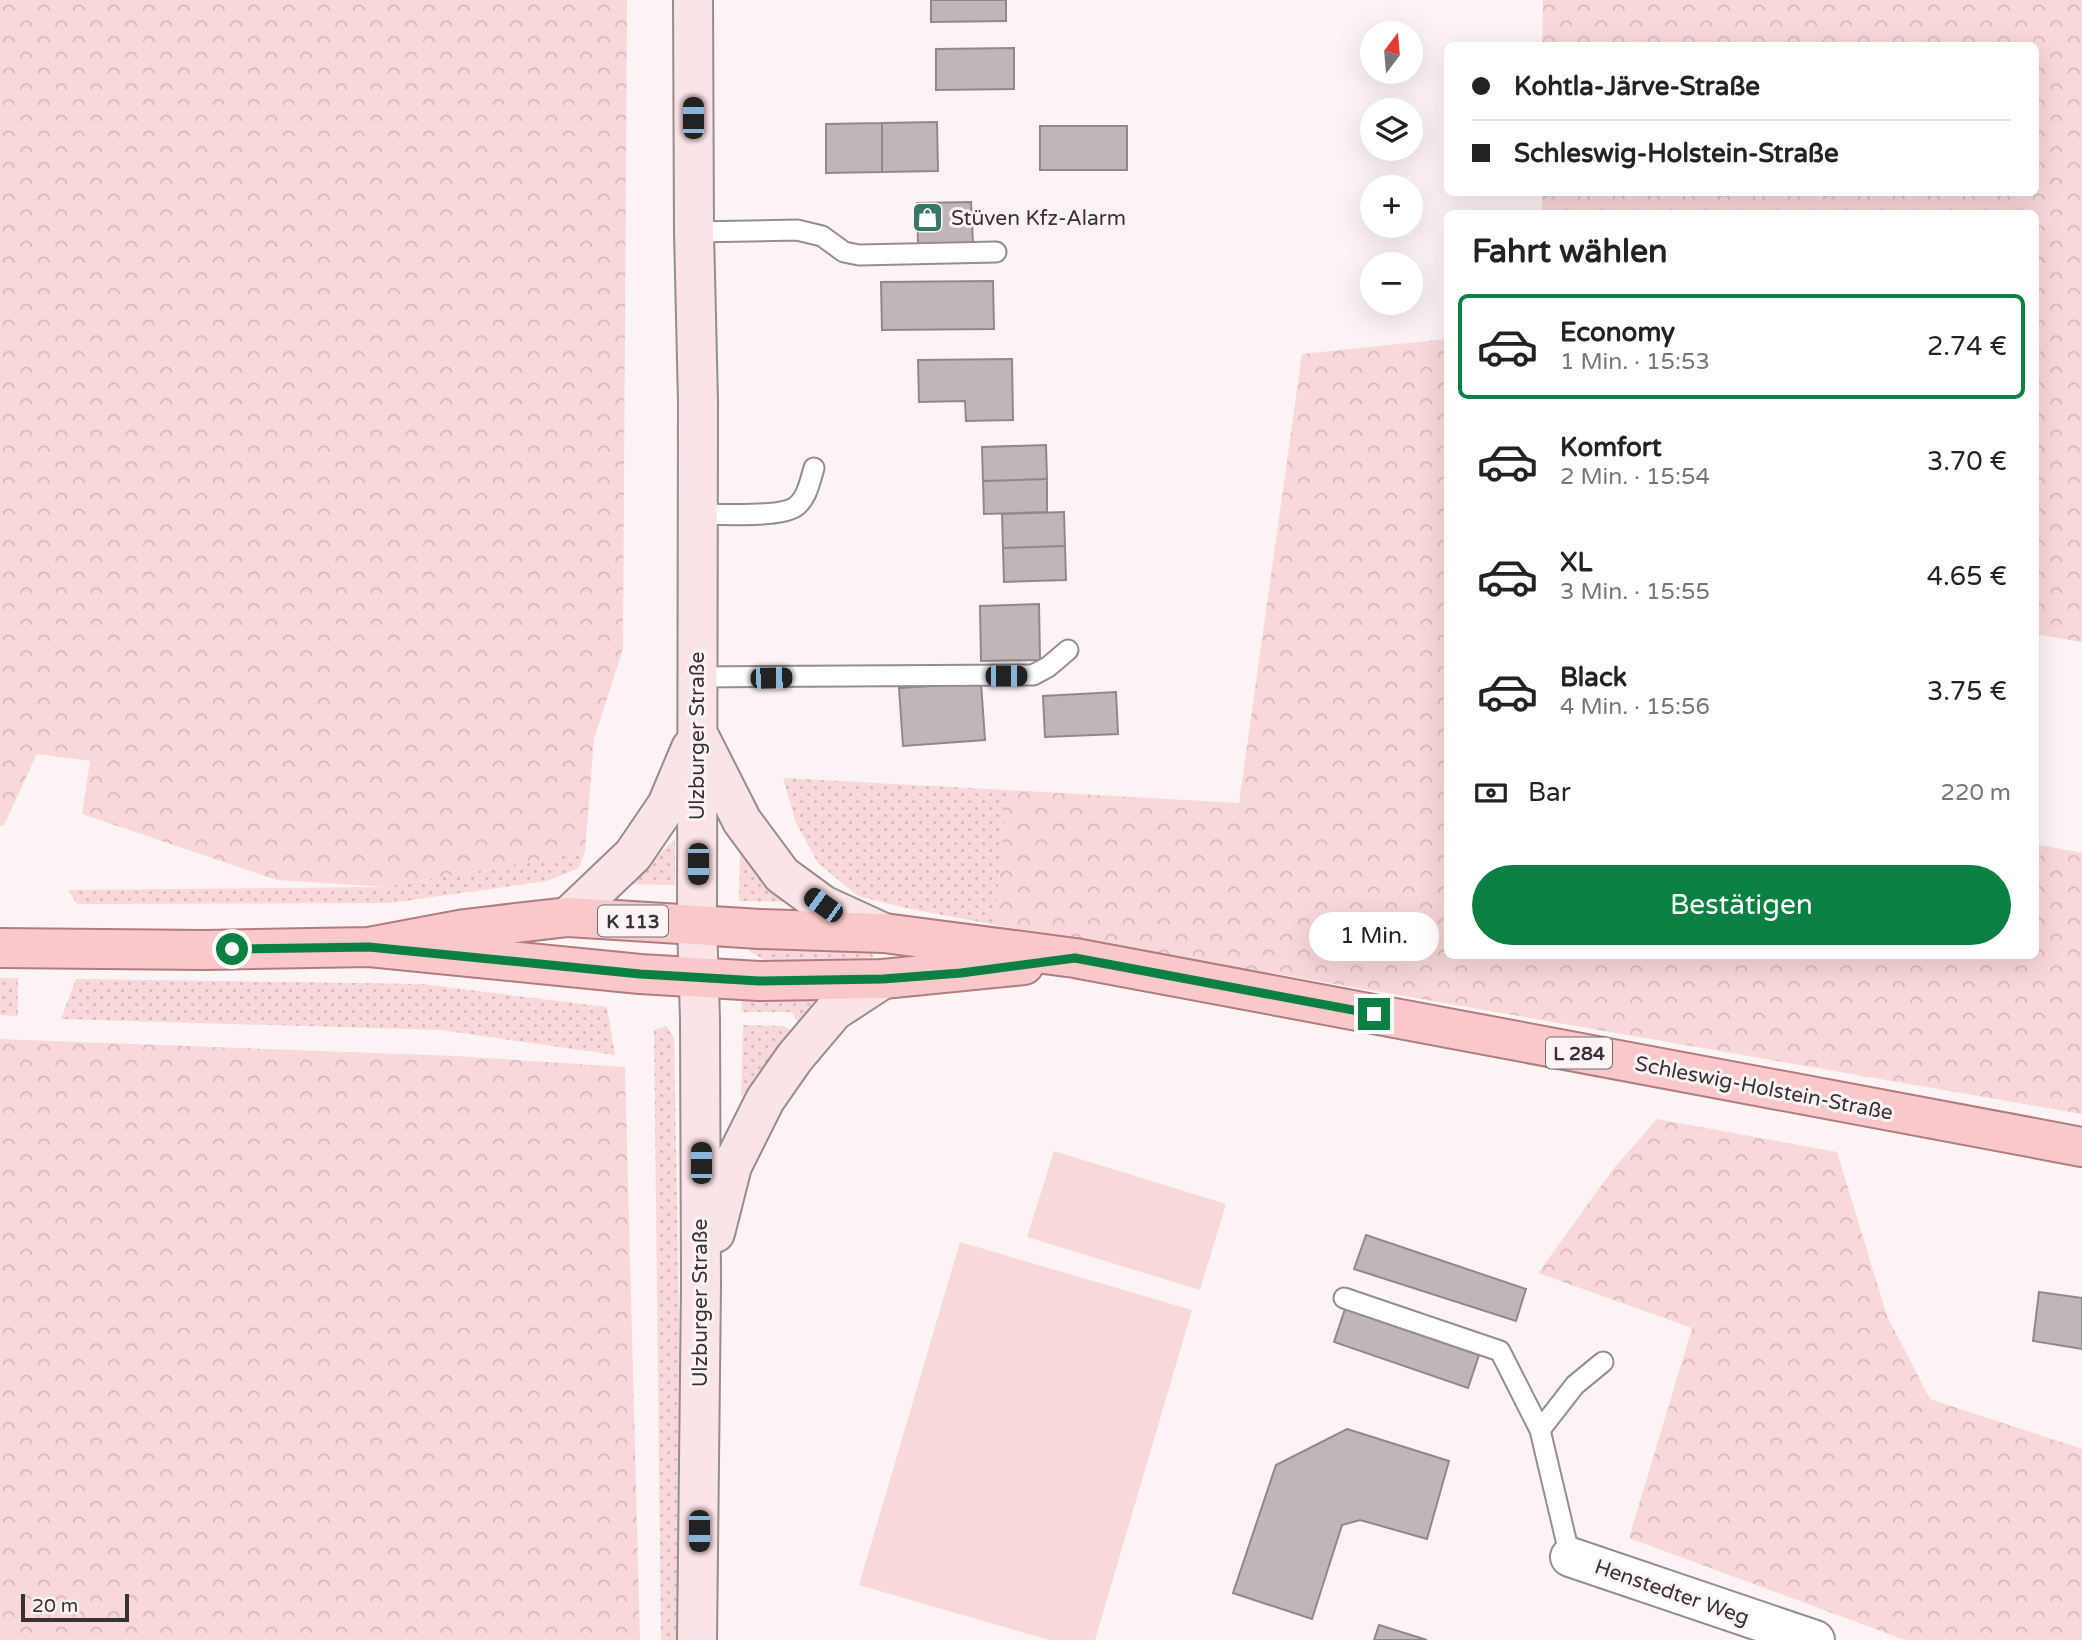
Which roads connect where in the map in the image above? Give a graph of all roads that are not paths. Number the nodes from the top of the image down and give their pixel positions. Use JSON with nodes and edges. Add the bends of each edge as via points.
{"nodes":[{"id":1,"x":693,"y":0,"type":"edge"},
{"id":2,"x":694,"y":232,"type":"junction"},
{"id":3,"x":996,"y":252,"type":"dead end"},
{"id":4,"x":814,"y":468,"type":"dead end"},
{"id":5,"x":696,"y":514,"type":"junction"},
{"id":6,"x":1068,"y":650,"type":"dead end"},
{"id":7,"x":697,"y":677,"type":"junction"},
{"id":8,"x":698,"y":733,"type":"junction"},
{"id":9,"x":568,"y":917,"type":"junction"},
{"id":10,"x":697,"y":924,"type":"junction"},
{"id":11,"x":884,"y":933,"type":"junction"},
{"id":12,"x":369,"y":947,"type":"junction"},
{"id":13,"x":0,"y":948,"type":"edge"},
{"id":14,"x":1075,"y":958,"type":"junction"},
{"id":15,"x":700,"y":978,"type":"junction"},
{"id":16,"x":883,"y":979,"type":"junction"},
{"id":17,"x":2082,"y":1147,"type":"edge"},
{"id":18,"x":701,"y":1286,"type":"junction"},
{"id":19,"x":1344,"y":1298,"type":"dead end"},
{"id":20,"x":1604,"y":1362,"type":"dead end"},
{"id":21,"x":1541,"y":1430,"type":"junction"},
{"id":22,"x":1570,"y":1557,"type":"joint"},
{"id":23,"x":698,"y":1640,"type":"edge"},
{"id":24,"x":1815,"y":1640,"type":"edge"}],
"edges":[{"from":1,"to":2,"type":"main road","name":"Ulzburger Straße"},
{"from":2,"to":3,"type":"lane","via":[[797,230],[822,236],[845,252],[859,255]]},
{"from":2,"to":5,"type":"main road","name":"Ulzburger Straße"},
{"from":4,"to":5,"type":"lane","via":[[797,506],[781,513]]},
{"from":5,"to":7,"type":"main road","name":"Ulzburger Straße"},
{"from":6,"to":7,"type":"lane","via":[[1032,675]]},
{"from":7,"to":8,"type":"main road","name":"Ulzburger Straße"},
{"from":8,"to":9,"type":"main road","via":[[667,805],[641,844]]},
{"from":8,"to":10,"type":"main road","name":"Ulzburger Straße"},
{"from":8,"to":11,"type":"main road","via":[[742,821],[782,875],[823,905]]},
{"from":9,"to":10,"type":"main road","number":"K 113"},
{"from":9,"to":12,"type":"main road","number":"K 113"},
{"from":10,"to":11,"type":"main road","name":"Schleswig-Holstein-Straße","number":"L 284"},
{"from":10,"to":15,"type":"main road","name":"Ulzburger Straße"},
{"from":11,"to":14,"type":"main road","name":"Schleswig-Holstein-Straße","number":"L 284"},
{"from":12,"to":13,"type":"main road","number":"K 113"},
{"from":12,"to":15,"type":"main road","number":"K 113"},
{"from":14,"to":16,"type":"main road","name":"Schleswig-Holstein-Straße","number":"L 284"},
{"from":14,"to":17,"type":"main road","name":"Schleswig-Holstein-Straße","number":"L 284"},
{"from":15,"to":16,"type":"main road","name":"Schleswig-Holstein-Straße","number":"L 284"},
{"from":15,"to":18,"type":"main road","name":"Ulzburger Straße"},
{"from":16,"to":18,"type":"main road","via":[[834,1011],[765,1100],[732,1166]]},
{"from":18,"to":23,"type":"main road","name":"Ulzburger Straße"},
{"from":19,"to":21,"type":"lane","via":[[1500,1351]]},
{"from":20,"to":21,"type":"lane","via":[[1575,1385]]},
{"from":21,"to":22,"type":"lane"},
{"from":22,"to":24,"type":"street","name":"Henstedter Weg"}]}
